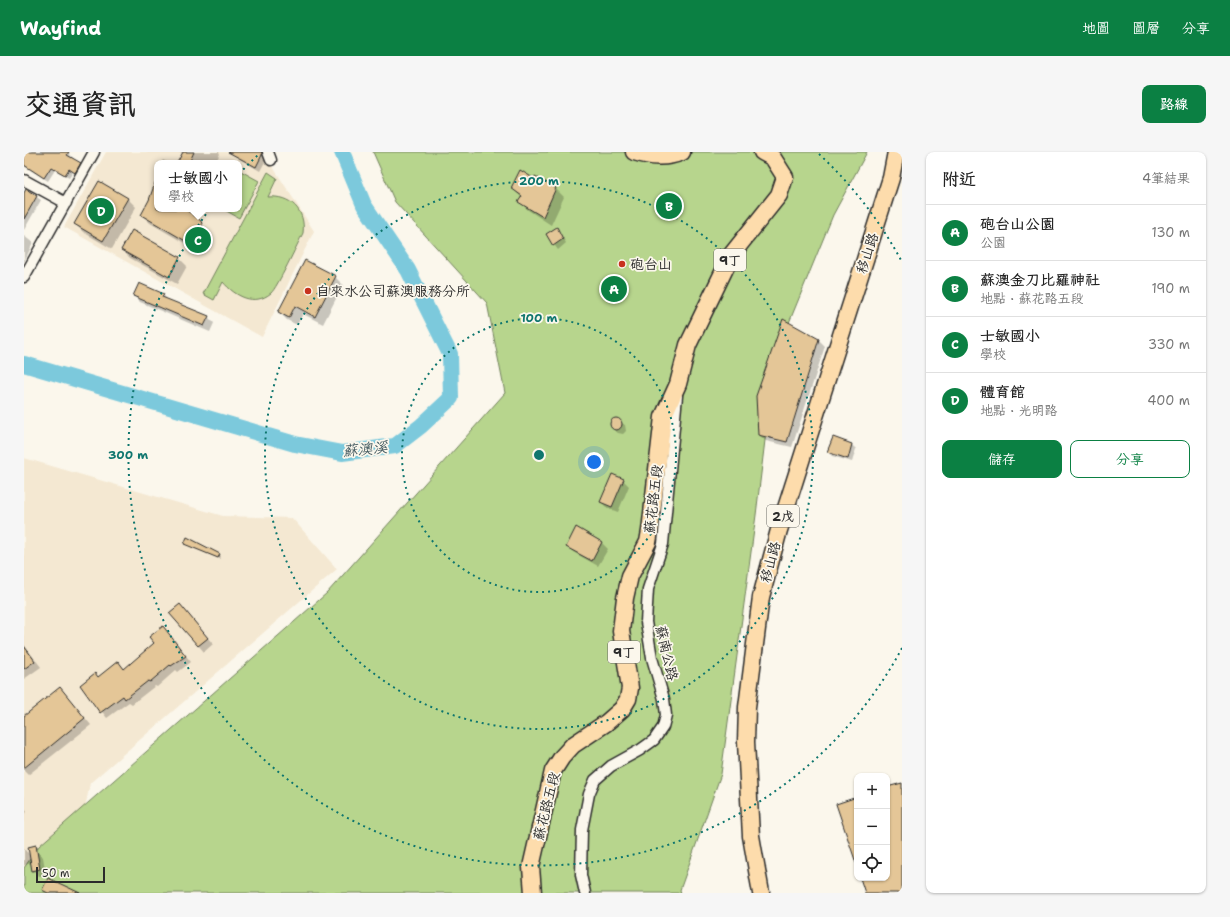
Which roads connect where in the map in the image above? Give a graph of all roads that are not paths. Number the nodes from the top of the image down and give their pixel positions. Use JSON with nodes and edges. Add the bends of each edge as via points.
{"nodes":[{"id":1,"x":94,"y":152,"type":"edge"},
{"id":2,"x":634,"y":152,"type":"edge"},
{"id":3,"x":682,"y":152,"type":"edge"},
{"id":4,"x":762,"y":152,"type":"edge"},
{"id":5,"x":896,"y":152,"type":"edge"},
{"id":6,"x":24,"y":180,"type":"edge"},
{"id":7,"x":66,"y":203,"type":"junction"},
{"id":8,"x":24,"y":277,"type":"edge"},
{"id":9,"x":678,"y":384,"type":"junction"},
{"id":10,"x":533,"y":893,"type":"edge"},
{"id":11,"x":586,"y":893,"type":"edge"},
{"id":12,"x":761,"y":893,"type":"edge"}],
"edges":[{"from":1,"to":7,"type":"street"},
{"from":2,"to":3,"type":"main road","via":[[654,157],[672,156]]},
{"from":4,"to":9,"type":"main road","name":"蘇花路五段","number":"9丁","via":[[773,158],[785,178],[779,195],[732,254],[688,345]]},
{"from":5,"to":12,"type":"main road","name":"移山路","number":"2戊","via":[[888,185],[778,530],[761,596],[748,694],[746,742],[751,836]]},
{"from":6,"to":7,"type":"street"},
{"from":7,"to":8,"type":"street"},
{"from":9,"to":10,"type":"main road","name":"蘇花路五段","number":"9丁","via":[[663,417],[648,542],[630,576],[625,598],[621,630],[630,688],[628,699],[622,709],[606,723],[573,745],[553,771],[531,867]]},
{"from":9,"to":11,"type":"street","name":"蘇南公路","via":[[663,544],[648,589],[646,622],[666,715],[663,727],[654,740],[611,766],[596,780],[590,794],[582,830],[581,875]]}]}
